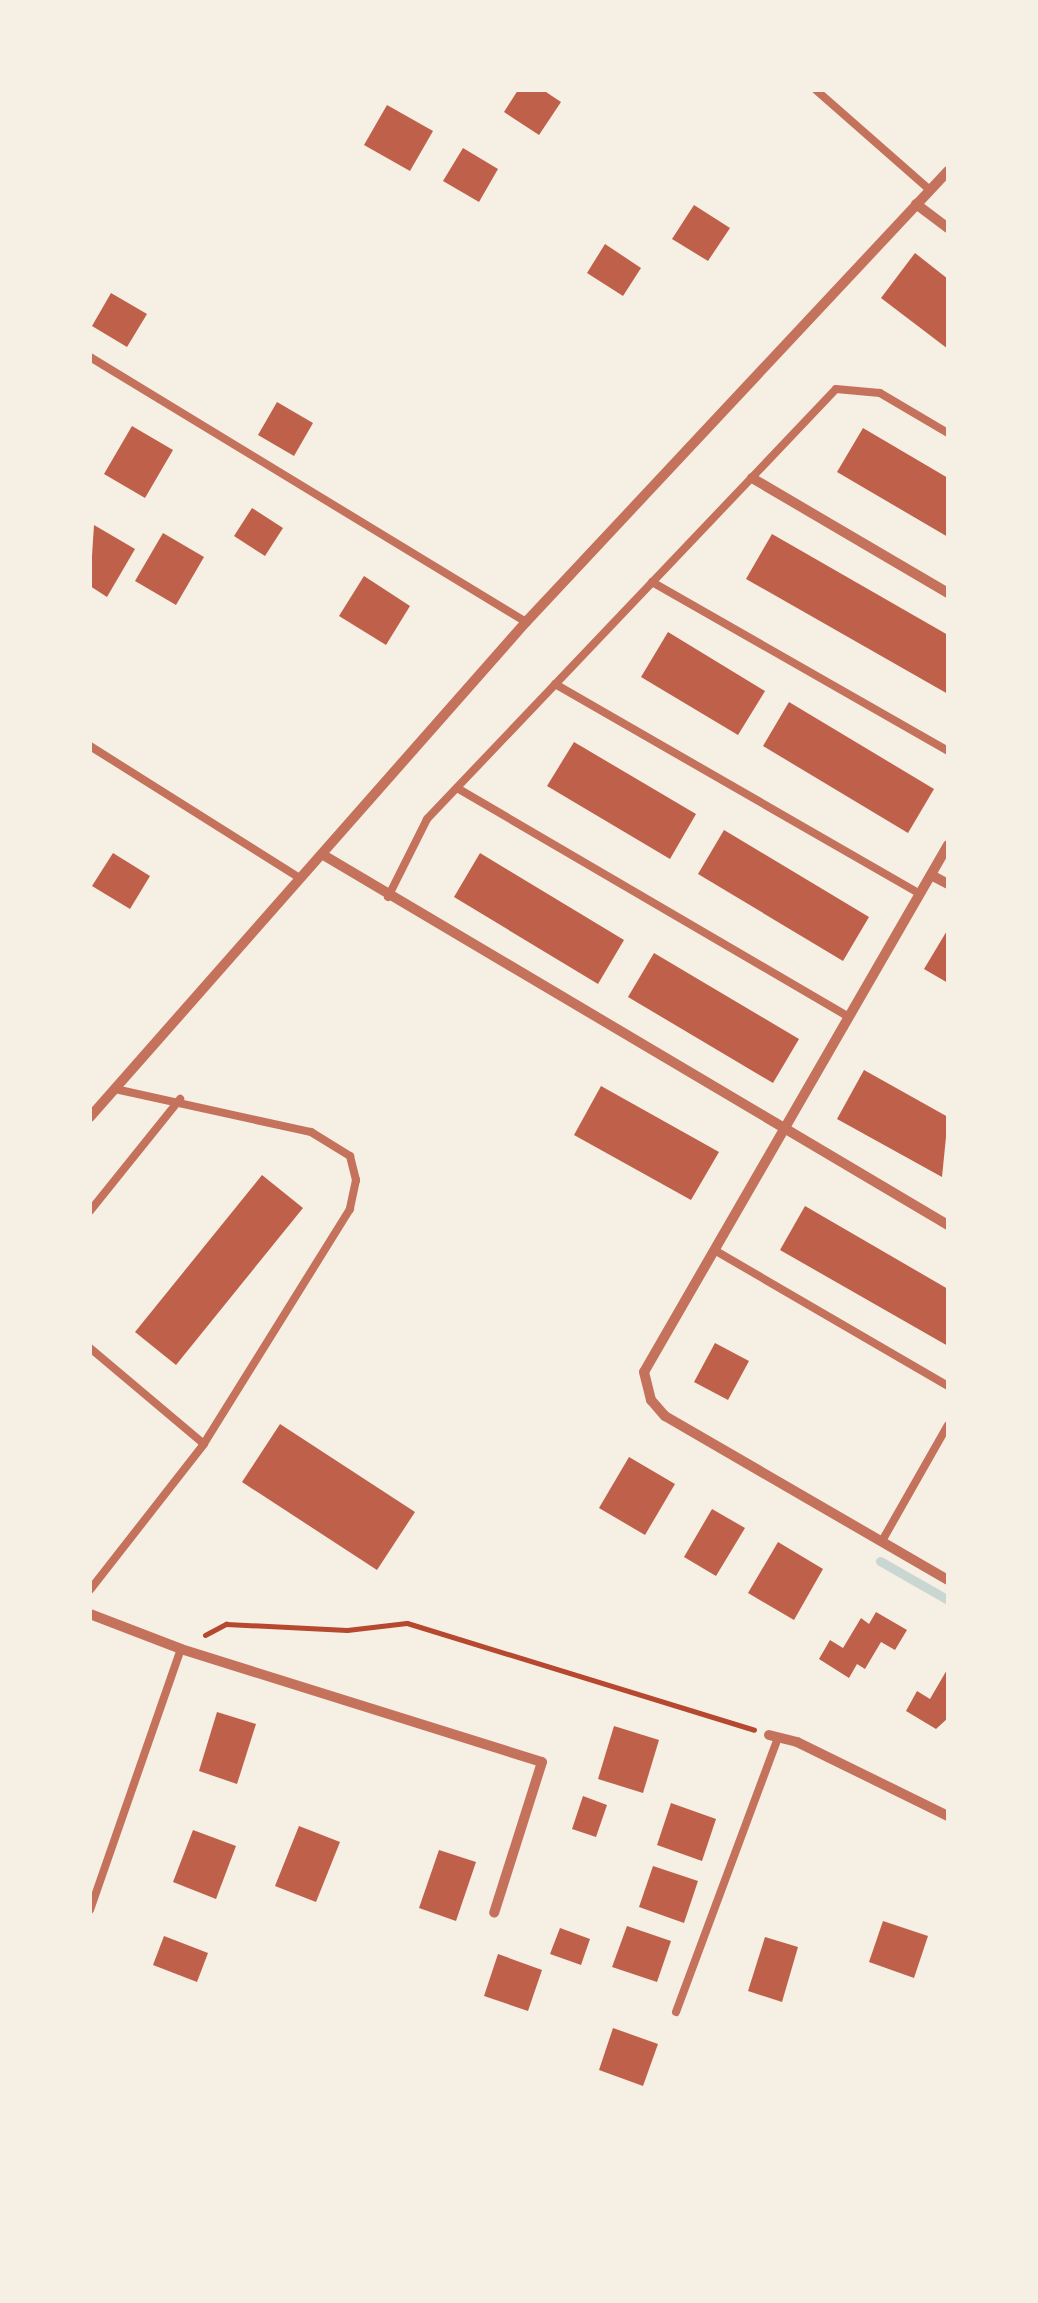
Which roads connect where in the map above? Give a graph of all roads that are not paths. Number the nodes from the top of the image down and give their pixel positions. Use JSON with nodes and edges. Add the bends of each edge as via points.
{"nodes":[{"id":1,"x":816,"y":90,"type":"edge"},
{"id":2,"x":948,"y":171,"type":"edge"},
{"id":3,"x":930,"y":190,"type":"junction"},
{"id":4,"x":916,"y":204,"type":"junction"},
{"id":5,"x":948,"y":228,"type":"edge"},
{"id":6,"x":90,"y":357,"type":"edge"},
{"id":7,"x":948,"y":432,"type":"edge"},
{"id":8,"x":752,"y":478,"type":"junction"},
{"id":9,"x":652,"y":582,"type":"junction"},
{"id":10,"x":948,"y":593,"type":"edge"},
{"id":11,"x":526,"y":622,"type":"junction"},
{"id":12,"x":555,"y":684,"type":"junction"},
{"id":13,"x":90,"y":746,"type":"edge"},
{"id":14,"x":948,"y":751,"type":"edge"},
{"id":15,"x":457,"y":788,"type":"junction"},
{"id":16,"x":948,"y":845,"type":"edge"},
{"id":17,"x":325,"y":856,"type":"junction"},
{"id":18,"x":931,"y":874,"type":"junction"},
{"id":19,"x":300,"y":878,"type":"junction"},
{"id":20,"x":948,"y":884,"type":"edge"},
{"id":21,"x":920,"y":894,"type":"junction"},
{"id":22,"x":388,"y":897,"type":"junction"},
{"id":23,"x":848,"y":1016,"type":"junction"},
{"id":24,"x":116,"y":1089,"type":"junction"},
{"id":25,"x":180,"y":1099,"type":"junction"},
{"id":26,"x":90,"y":1117,"type":"edge"},
{"id":27,"x":782,"y":1130,"type":"junction"},
{"id":28,"x":948,"y":1209,"type":"edge"},
{"id":29,"x":90,"y":1211,"type":"edge"},
{"id":30,"x":944,"y":1223,"type":"edge"},
{"id":31,"x":716,"y":1251,"type":"junction"},
{"id":32,"x":90,"y":1348,"type":"edge"},
{"id":33,"x":948,"y":1386,"type":"edge"},
{"id":34,"x":948,"y":1425,"type":"edge"},
{"id":35,"x":204,"y":1444,"type":"junction"},
{"id":36,"x":882,"y":1542,"type":"junction"},
{"id":37,"x":948,"y":1580,"type":"edge"},
{"id":38,"x":90,"y":1590,"type":"edge"},
{"id":39,"x":90,"y":1614,"type":"edge"},
{"id":40,"x":181,"y":1649,"type":"junction"},
{"id":41,"x":774,"y":1736,"type":"joint"},
{"id":42,"x":948,"y":1816,"type":"edge"},
{"id":43,"x":90,"y":1910,"type":"edge"},
{"id":44,"x":494,"y":1913,"type":"dead end"},
{"id":45,"x":676,"y":2012,"type":"dead end"}],
"edges":[{"from":1,"to":3,"type":"lane"},
{"from":2,"to":3,"type":"street"},
{"from":3,"to":4,"type":"street"},
{"from":4,"to":5,"type":"street"},
{"from":4,"to":11,"type":"street"},
{"from":6,"to":11,"type":"lane"},
{"from":7,"to":8,"type":"lane","via":[[880,393],[836,389]]},
{"from":8,"to":9,"type":"lane"},
{"from":8,"to":10,"type":"street"},
{"from":9,"to":12,"type":"lane"},
{"from":9,"to":14,"type":"lane"},
{"from":11,"to":17,"type":"street"},
{"from":12,"to":15,"type":"lane"},
{"from":12,"to":21,"type":"lane"},
{"from":13,"to":19,"type":"lane"},
{"from":15,"to":22,"type":"lane","via":[[428,819]]},
{"from":15,"to":23,"type":"lane"},
{"from":16,"to":18,"type":"street"},
{"from":17,"to":19,"type":"street"},
{"from":17,"to":22,"type":"street"},
{"from":18,"to":20,"type":"street"},
{"from":18,"to":21,"type":"street"},
{"from":19,"to":24,"type":"street"},
{"from":21,"to":23,"type":"street"},
{"from":22,"to":27,"type":"street"},
{"from":23,"to":27,"type":"street"},
{"from":24,"to":25,"type":"lane"},
{"from":24,"to":26,"type":"street"},
{"from":25,"to":29,"type":"lane"},
{"from":25,"to":35,"type":"lane","via":[[311,1132],[350,1156],[356,1180],[350,1210]]},
{"from":27,"to":30,"type":"street"},
{"from":27,"to":31,"type":"street"},
{"from":28,"to":30,"type":"lane"},
{"from":31,"to":33,"type":"lane"},
{"from":31,"to":36,"type":"street","via":[[644,1372],[652,1400],[665,1416]]},
{"from":32,"to":35,"type":"lane"},
{"from":34,"to":36,"type":"lane"},
{"from":35,"to":38,"type":"lane"},
{"from":36,"to":37,"type":"street"},
{"from":39,"to":40,"type":"street"},
{"from":40,"to":43,"type":"lane"},
{"from":40,"to":44,"type":"street","via":[[542,1762]]},
{"from":41,"to":42,"type":"street"},
{"from":41,"to":45,"type":"lane"}]}
